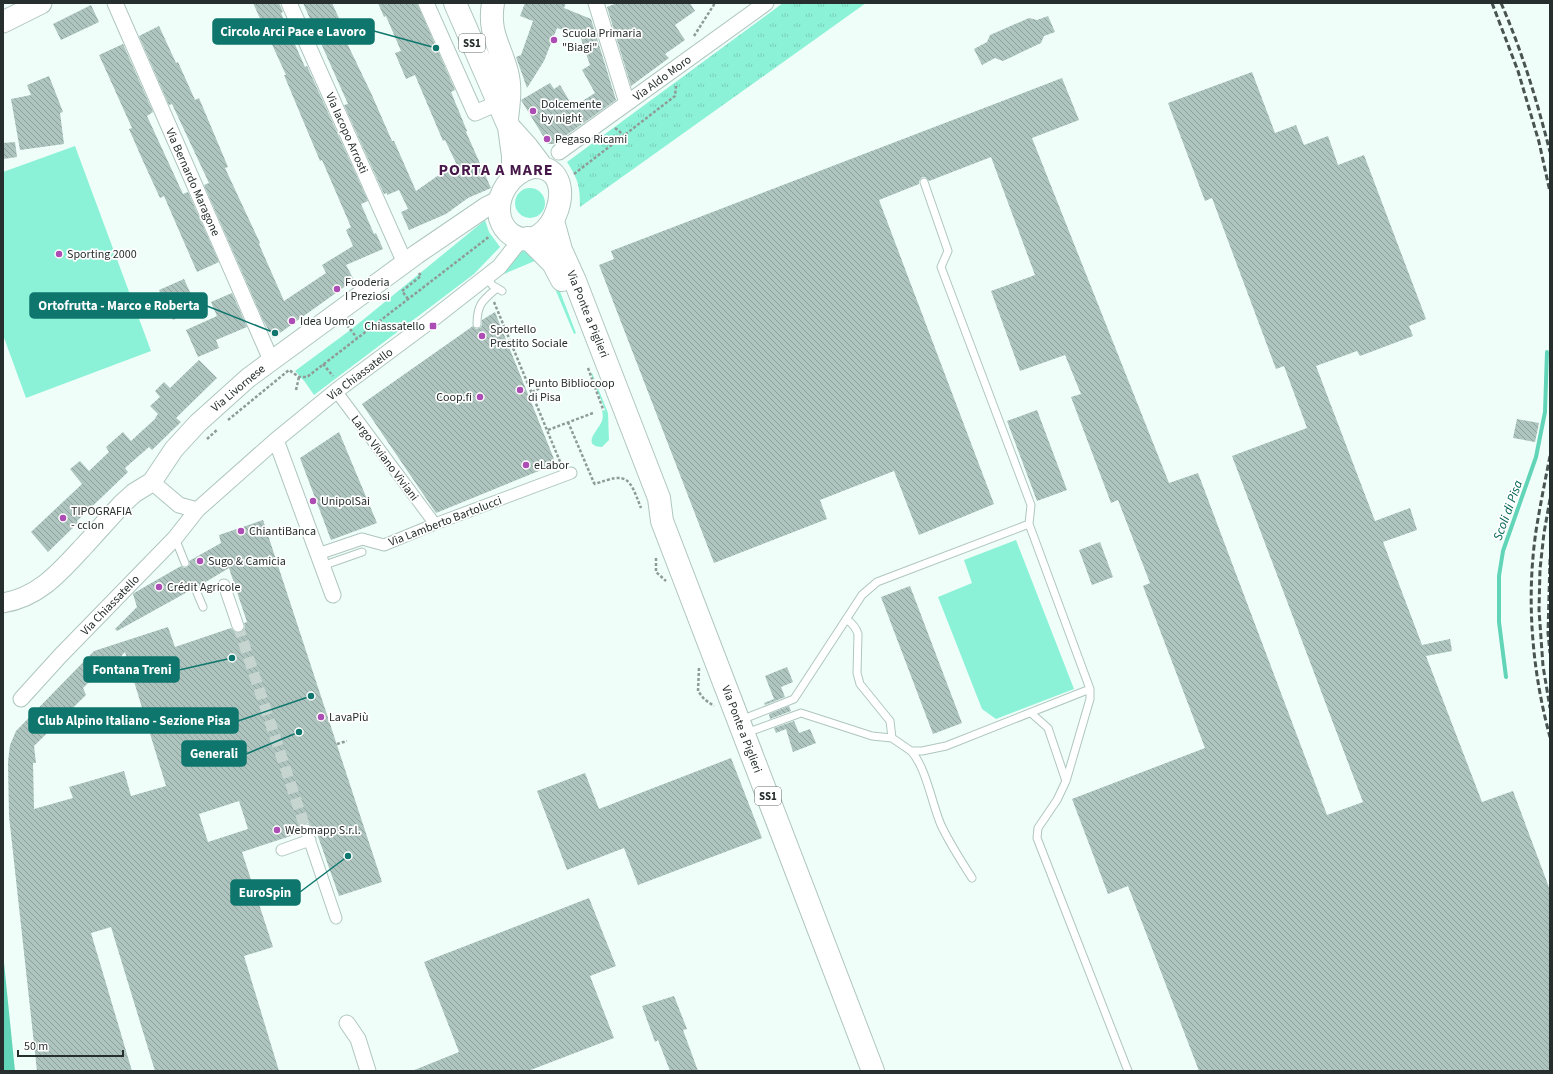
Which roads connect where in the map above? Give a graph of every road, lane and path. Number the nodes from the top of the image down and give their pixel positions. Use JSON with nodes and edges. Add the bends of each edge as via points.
{"nodes":[{"id":1,"x":41,"y":3,"type":"edge"},
{"id":2,"x":115,"y":3,"type":"edge"},
{"id":3,"x":289,"y":3,"type":"edge"},
{"id":4,"x":426,"y":3,"type":"edge"},
{"id":5,"x":455,"y":3,"type":"edge"},
{"id":6,"x":493,"y":3,"type":"edge"},
{"id":7,"x":596,"y":3,"type":"edge"},
{"id":8,"x":714,"y":3,"type":"edge"},
{"id":9,"x":766,"y":3,"type":"edge"},
{"id":10,"x":3,"y":22,"type":"edge"},
{"id":11,"x":697,"y":32,"type":"dead end"},
{"id":12,"x":676,"y":85,"type":"dead end"},
{"id":13,"x":627,"y":103,"type":"junction"},
{"id":14,"x":505,"y":117,"type":"junction"},
{"id":15,"x":618,"y":131,"type":"dead end"},
{"id":16,"x":624,"y":135,"type":"junction"},
{"id":17,"x":558,"y":152,"type":"dead end"},
{"id":18,"x":542,"y":168,"type":"junction"},
{"id":19,"x":574,"y":174,"type":"dead end"},
{"id":20,"x":513,"y":178,"type":"junction"},
{"id":21,"x":924,"y":182,"type":"dead end"},
{"id":22,"x":500,"y":200,"type":"junction"},
{"id":23,"x":553,"y":221,"type":"junction"},
{"id":24,"x":491,"y":236,"type":"dead end"},
{"id":25,"x":525,"y":238,"type":"junction"},
{"id":26,"x":411,"y":267,"type":"junction"},
{"id":27,"x":495,"y":285,"type":"junction"},
{"id":28,"x":490,"y":293,"type":"junction"},
{"id":29,"x":408,"y":298,"type":"junction"},
{"id":30,"x":477,"y":324,"type":"dead end"},
{"id":31,"x":347,"y":325,"type":"dead end"},
{"id":32,"x":516,"y":326,"type":"dead end"},
{"id":33,"x":506,"y":330,"type":"junction"},
{"id":34,"x":357,"y":338,"type":"junction"},
{"id":35,"x":272,"y":360,"type":"junction"},
{"id":36,"x":586,"y":362,"type":"dead end"},
{"id":37,"x":299,"y":377,"type":"junction"},
{"id":38,"x":540,"y":388,"type":"dead end"},
{"id":39,"x":296,"y":390,"type":"dead end"},
{"id":40,"x":336,"y":391,"type":"junction"},
{"id":41,"x":532,"y":392,"type":"junction"},
{"id":42,"x":602,"y":410,"type":"dead end"},
{"id":43,"x":593,"y":413,"type":"dead end"},
{"id":44,"x":568,"y":422,"type":"junction"},
{"id":45,"x":224,"y":423,"type":"dead end"},
{"id":46,"x":219,"y":428,"type":"dead end"},
{"id":47,"x":548,"y":430,"type":"junction"},
{"id":48,"x":276,"y":440,"type":"junction"},
{"id":49,"x":202,"y":444,"type":"dead end"},
{"id":50,"x":569,"y":474,"type":"joint"},
{"id":51,"x":152,"y":482,"type":"junction"},
{"id":52,"x":642,"y":508,"type":"dead end"},
{"id":53,"x":197,"y":510,"type":"junction"},
{"id":54,"x":662,"y":521,"type":"junction"},
{"id":55,"x":435,"y":524,"type":"junction"},
{"id":56,"x":1030,"y":524,"type":"junction"},
{"id":57,"x":175,"y":538,"type":"junction"},
{"id":58,"x":656,"y":551,"type":"dead end"},
{"id":59,"x":362,"y":552,"type":"dead end"},
{"id":60,"x":320,"y":560,"type":"junction"},
{"id":61,"x":185,"y":563,"type":"dead end"},
{"id":62,"x":666,"y":581,"type":"dead end"},
{"id":63,"x":224,"y":585,"type":"dead end"},
{"id":64,"x":195,"y":588,"type":"dead end"},
{"id":65,"x":333,"y":596,"type":"dead end"},
{"id":66,"x":3,"y":603,"type":"edge"},
{"id":67,"x":203,"y":607,"type":"dead end"},
{"id":68,"x":846,"y":619,"type":"junction"},
{"id":69,"x":238,"y":626,"type":"tunnel mouth"},
{"id":70,"x":698,"y":673,"type":"dead end"},
{"id":71,"x":1090,"y":689,"type":"junction"},
{"id":72,"x":21,"y":700,"type":"dead end"},
{"id":73,"x":718,"y":710,"type":"dead end"},
{"id":74,"x":1031,"y":713,"type":"junction"},
{"id":75,"x":742,"y":728,"type":"junction"},
{"id":76,"x":892,"y":738,"type":"junction"},
{"id":77,"x":347,"y":741,"type":"dead end"},
{"id":78,"x":337,"y":744,"type":"dead end"},
{"id":79,"x":911,"y":751,"type":"junction"},
{"id":80,"x":1066,"y":781,"type":"junction"},
{"id":81,"x":282,"y":850,"type":"dead end"},
{"id":82,"x":972,"y":878,"type":"dead end"},
{"id":83,"x":336,"y":918,"type":"dead end"},
{"id":84,"x":346,"y":1023,"type":"dead end"},
{"id":85,"x":368,"y":1071,"type":"edge"},
{"id":86,"x":873,"y":1071,"type":"edge"},
{"id":87,"x":1128,"y":1071,"type":"edge"}],
"edges":[{"from":1,"to":10,"type":"main road"},
{"from":2,"to":35,"type":"street","name":"Via Bernardo Maragone"},
{"from":3,"to":26,"type":"street","name":"Via Iacopo Arrosti"},
{"from":4,"to":14,"type":"street","via":[[475,113]]},
{"from":5,"to":14,"type":"main road","number":"SS1"},
{"from":6,"to":14,"type":"main road","via":[[492,31],[508,80],[509,106]]},
{"from":7,"to":13,"type":"street"},
{"from":8,"to":11,"type":"path"},
{"from":9,"to":13,"type":"street","name":"Via Aldo Moro"},
{"from":12,"to":16,"type":"path","via":[[675,96]]},
{"from":13,"to":17,"type":"street","name":"Via Aldo Moro"},
{"from":14,"to":18,"type":"main road","number":"SS1"},
{"from":14,"to":20,"type":"main road","number":"SS1","via":[[513,156]]},
{"from":15,"to":16,"type":"path"},
{"from":16,"to":19,"type":"path"},
{"from":18,"to":20,"type":"main road","via":[[530,168]]},
{"from":18,"to":23,"type":"main road","number":"SS1","via":[[555,176],[560,189],[559,205]]},
{"from":20,"to":22,"type":"main road","via":[[503,190]]},
{"from":21,"to":56,"type":"lane","via":[[948,251],[941,267],[1031,505]]},
{"from":22,"to":25,"type":"main road","via":[[500,217],[505,228],[512,235]]},
{"from":22,"to":26,"type":"street","name":"Via Livornese","via":[[480,211]]},
{"from":23,"to":25,"type":"main road","number":"SS1","via":[[535,237]]},
{"from":23,"to":54,"type":"main road","name":"Via Ponte a Piglieri","via":[[560,250],[578,289],[659,498]]},
{"from":24,"to":29,"type":"path"},
{"from":25,"to":27,"type":"street","name":"Via Chiassatello","via":[[499,267]]},
{"from":25,"to":54,"type":"main road","name":"Via Ponte a Piglieri","via":[[553,263],[559,272],[637,473]]},
{"from":26,"to":29,"type":"path","via":[[421,276],[402,291]]},
{"from":26,"to":35,"type":"street","name":"Via Livornese"},
{"from":27,"to":28,"type":"lane"},
{"from":27,"to":40,"type":"street","name":"Via Chiassatello","via":[[430,321]]},
{"from":28,"to":30,"type":"lane","via":[[479,307]]},
{"from":28,"to":33,"type":"path"},
{"from":29,"to":34,"type":"path"},
{"from":31,"to":34,"type":"path"},
{"from":32,"to":33,"type":"path"},
{"from":33,"to":41,"type":"path"},
{"from":34,"to":37,"type":"path","via":[[307,377]]},
{"from":35,"to":51,"type":"street","name":"Via Livornese","via":[[198,423],[174,449]]},
{"from":36,"to":42,"type":"path"},
{"from":37,"to":39,"type":"path"},
{"from":37,"to":45,"type":"path","via":[[289,370]]},
{"from":38,"to":41,"type":"path"},
{"from":40,"to":48,"type":"street","name":"Via Chiassatello"},
{"from":40,"to":55,"type":"street","name":"Largo Viviano Viviani"},
{"from":41,"to":47,"type":"path"},
{"from":43,"to":44,"type":"path"},
{"from":44,"to":47,"type":"path"},
{"from":44,"to":52,"type":"path","via":[[595,484],[614,478],[628,481],[633,486]]},
{"from":46,"to":49,"type":"path"},
{"from":47,"to":50,"type":"path"},
{"from":48,"to":53,"type":"street","name":"Via Chiassatello"},
{"from":48,"to":60,"type":"street"},
{"from":50,"to":55,"type":"street","name":"Via Lamberto Bartolucci"},
{"from":51,"to":53,"type":"street","via":[[179,505]]},
{"from":51,"to":66,"type":"street","name":"Via Livornese","via":[[123,503],[50,582],[29,594]]},
{"from":53,"to":57,"type":"street","name":"Via Chiassatello"},
{"from":54,"to":75,"type":"main road","name":"Via Ponte a Piglieri","number":"SS1"},
{"from":55,"to":60,"type":"street","name":"Via Lamberto Bartolucci","via":[[384,545],[362,539]]},
{"from":56,"to":68,"type":"lane","via":[[877,582],[866,590]]},
{"from":56,"to":71,"type":"lane"},
{"from":57,"to":61,"type":"lane"},
{"from":57,"to":72,"type":"street","name":"Via Chiassatello","via":[[60,656]]},
{"from":58,"to":62,"type":"path","via":[[656,572]]},
{"from":59,"to":60,"type":"lane"},
{"from":60,"to":65,"type":"street"},
{"from":63,"to":69,"type":"street"},
{"from":64,"to":67,"type":"lane"},
{"from":68,"to":75,"type":"lane","via":[[794,699]]},
{"from":68,"to":76,"type":"lane","via":[[858,634],[857,664],[860,684],[890,722]]},
{"from":70,"to":73,"type":"path","via":[[700,695]]},
{"from":71,"to":74,"type":"lane"},
{"from":71,"to":80,"type":"lane","via":[[1090,699]]},
{"from":74,"to":79,"type":"lane","via":[[946,746]]},
{"from":74,"to":80,"type":"lane","via":[[1048,728]]},
{"from":75,"to":76,"type":"lane","via":[[801,713],[872,736]]},
{"from":75,"to":86,"type":"main road","name":"Via Ponte a Piglieri","number":"SS1"},
{"from":76,"to":79,"type":"lane"},
{"from":77,"to":78,"type":"path"},
{"from":79,"to":82,"type":"lane","via":[[917,758],[949,841]]},
{"from":80,"to":87,"type":"lane","via":[[1038,828],[1037,838]]},
{"from":81,"to":83,"type":"street","via":[[308,835]]},
{"from":84,"to":85,"type":"street","via":[[358,1039]]}]}
